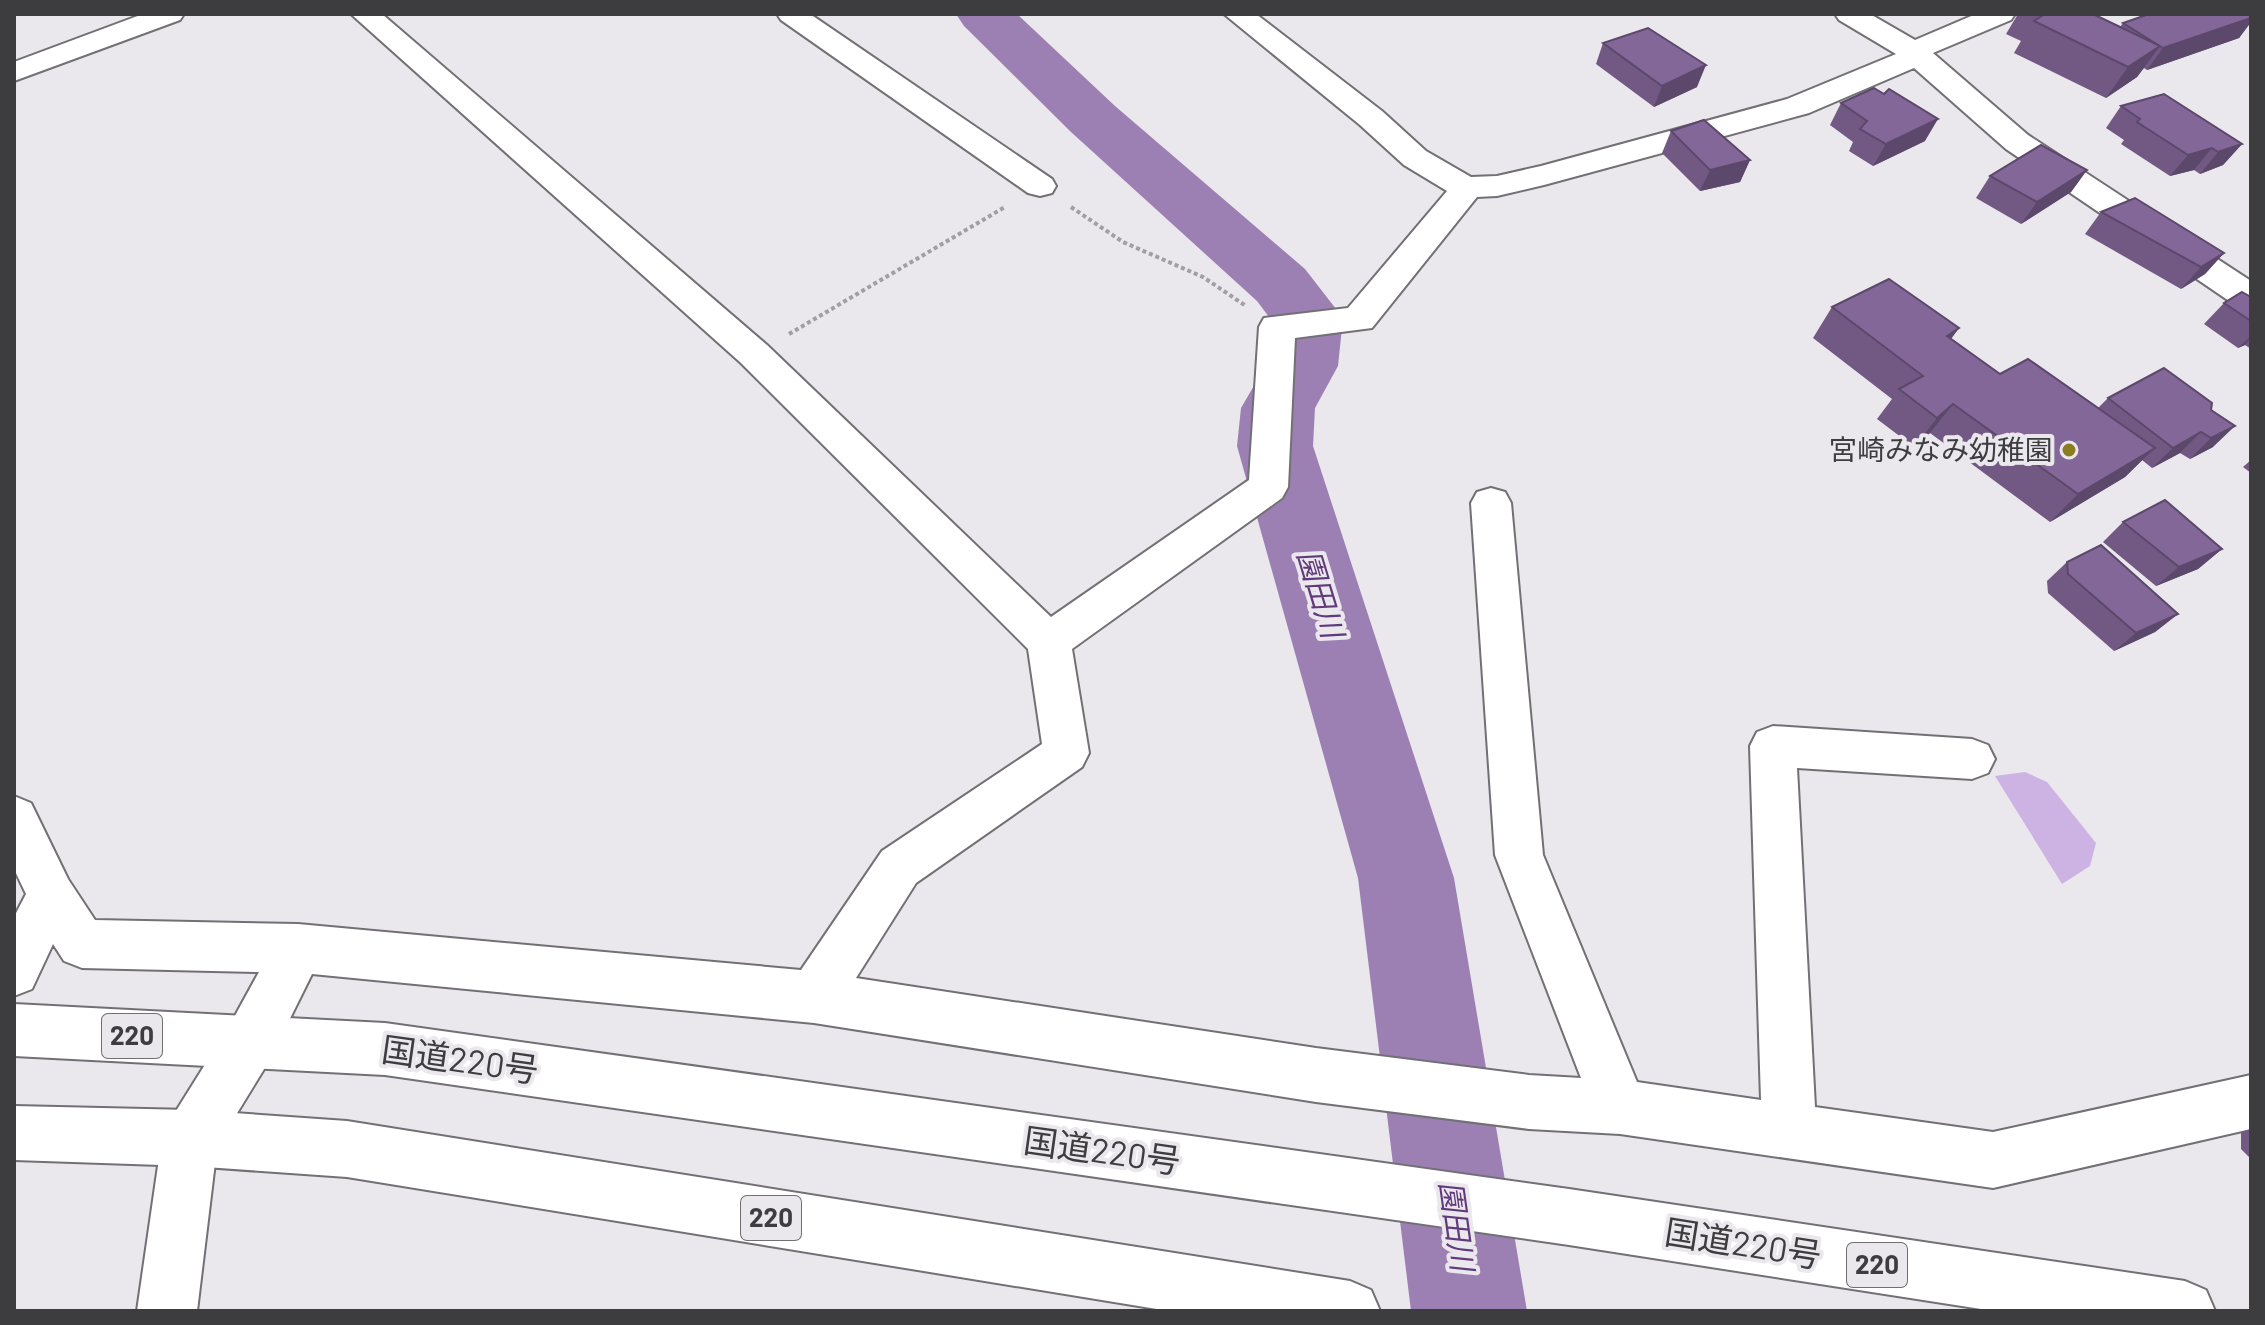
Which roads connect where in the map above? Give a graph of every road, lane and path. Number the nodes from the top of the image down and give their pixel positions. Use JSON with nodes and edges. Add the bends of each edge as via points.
{"nodes":[{"id":1,"x":170,"y":14,"type":"edge"},
{"id":2,"x":365,"y":14,"type":"edge"},
{"id":3,"x":791,"y":14,"type":"edge"},
{"id":4,"x":1238,"y":14,"type":"edge"},
{"id":5,"x":1849,"y":14,"type":"edge"},
{"id":6,"x":2001,"y":14,"type":"edge"},
{"id":7,"x":1916,"y":53,"type":"junction"},
{"id":8,"x":14,"y":72,"type":"edge"},
{"id":9,"x":1040,"y":186,"type":"junction"},
{"id":10,"x":1468,"y":187,"type":"junction"},
{"id":11,"x":2251,"y":298,"type":"edge"},
{"id":12,"x":1284,"y":326,"type":"junction"},
{"id":13,"x":754,"y":354,"type":"junction"},
{"id":14,"x":1491,"y":503,"type":"dead end"},
{"id":15,"x":1049,"y":642,"type":"junction"},
{"id":16,"x":1972,"y":759,"type":"dead end"},
{"id":17,"x":14,"y":818,"type":"edge"},
{"id":18,"x":51,"y":895,"type":"junction"},
{"id":19,"x":298,"y":948,"type":"junction"},
{"id":20,"x":14,"y":971,"type":"edge"},
{"id":21,"x":814,"y":997,"type":"junction"},
{"id":22,"x":14,"y":1030,"type":"edge"},
{"id":23,"x":250,"y":1042,"type":"junction"},
{"id":24,"x":2251,"y":1102,"type":"edge"},
{"id":25,"x":1620,"y":1107,"type":"junction"},
{"id":26,"x":1789,"y":1131,"type":"junction"},
{"id":27,"x":14,"y":1133,"type":"edge"},
{"id":28,"x":190,"y":1138,"type":"junction"},
{"id":29,"x":158,"y":1307,"type":"edge"},
{"id":30,"x":1350,"y":1311,"type":"edge"},
{"id":31,"x":2185,"y":1311,"type":"edge"}],
"edges":[{"from":1,"to":8,"type":"main road"},
{"from":2,"to":13,"type":"main road"},
{"from":3,"to":9,"type":"main road"},
{"from":4,"to":10,"type":"main road","via":[[1415,158]]},
{"from":5,"to":7,"type":"main road"},
{"from":6,"to":7,"type":"main road"},
{"from":7,"to":10,"type":"main road","via":[[1798,106],[1532,178]]},
{"from":7,"to":11,"type":"main road","via":[[2017,142]]},
{"from":9,"to":12,"type":"path","via":[[1123,242],[1203,277]]},
{"from":9,"to":13,"type":"path"},
{"from":10,"to":12,"type":"main road","via":[[1359,319]]},
{"from":12,"to":15,"type":"main road","via":[[1268,487]]},
{"from":13,"to":15,"type":"main road"},
{"from":14,"to":25,"type":"main road","via":[[1519,855]]},
{"from":15,"to":21,"type":"main road","via":[[1066,753],[899,867]]},
{"from":16,"to":26,"type":"main road","via":[[1773,746]]},
{"from":17,"to":18,"type":"main road"},
{"from":18,"to":19,"type":"main road","via":[[82,944]]},
{"from":18,"to":20,"type":"main road"},
{"from":19,"to":21,"type":"main road"},
{"from":19,"to":23,"type":"main road"},
{"from":21,"to":25,"type":"main road","via":[[1316,1075],[1529,1102]]},
{"from":22,"to":23,"type":"main road","name":"国道220号","number":"220"},
{"from":23,"to":28,"type":"main road"},
{"from":23,"to":31,"type":"main road","name":"国道220号","number":"220","via":[[385,1049],[1569,1217]]},
{"from":24,"to":26,"type":"main road","via":[[1993,1160]]},
{"from":25,"to":26,"type":"main road"},
{"from":27,"to":28,"type":"main road","number":"220"},
{"from":28,"to":29,"type":"main road"},
{"from":28,"to":30,"type":"main road","number":"220","via":[[347,1149]]}]}
